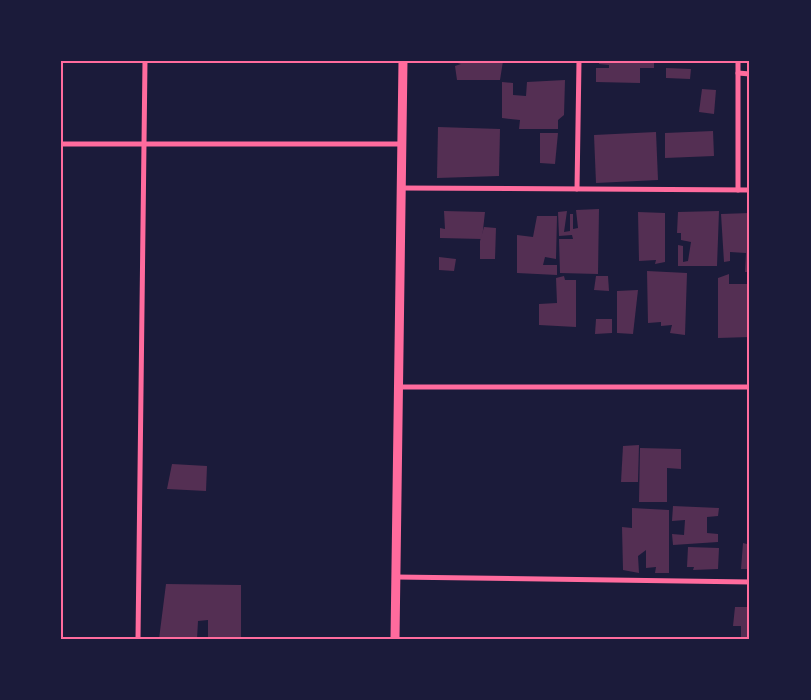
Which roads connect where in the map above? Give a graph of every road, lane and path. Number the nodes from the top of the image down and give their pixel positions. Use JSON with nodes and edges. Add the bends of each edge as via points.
{"nodes":[{"id":1,"x":145,"y":61,"type":"edge"},
{"id":2,"x":403,"y":61,"type":"edge"},
{"id":3,"x":579,"y":61,"type":"edge"},
{"id":4,"x":738,"y":61,"type":"edge"},
{"id":5,"x":738,"y":74,"type":"junction"},
{"id":6,"x":750,"y":74,"type":"edge"},
{"id":7,"x":144,"y":142,"type":"junction"},
{"id":8,"x":61,"y":144,"type":"edge"},
{"id":9,"x":401,"y":144,"type":"junction"},
{"id":10,"x":401,"y":188,"type":"junction"},
{"id":11,"x":577,"y":189,"type":"junction"},
{"id":12,"x":738,"y":190,"type":"junction"},
{"id":13,"x":750,"y":190,"type":"edge"},
{"id":14,"x":398,"y":387,"type":"junction"},
{"id":15,"x":750,"y":387,"type":"edge"},
{"id":16,"x":396,"y":577,"type":"junction"},
{"id":17,"x":750,"y":582,"type":"edge"},
{"id":18,"x":138,"y":639,"type":"edge"},
{"id":19,"x":395,"y":639,"type":"edge"}],
"edges":[{"from":1,"to":7,"type":"street"},
{"from":2,"to":9,"type":"street"},
{"from":3,"to":11,"type":"street"},
{"from":4,"to":5,"type":"street"},
{"from":5,"to":6,"type":"street"},
{"from":5,"to":12,"type":"street"},
{"from":7,"to":8,"type":"street"},
{"from":7,"to":9,"type":"street"},
{"from":7,"to":18,"type":"street"},
{"from":9,"to":10,"type":"street"},
{"from":10,"to":11,"type":"street"},
{"from":10,"to":14,"type":"street"},
{"from":11,"to":12,"type":"street"},
{"from":12,"to":13,"type":"street"},
{"from":14,"to":15,"type":"street"},
{"from":14,"to":16,"type":"street"},
{"from":16,"to":17,"type":"street"},
{"from":16,"to":19,"type":"street"}]}
